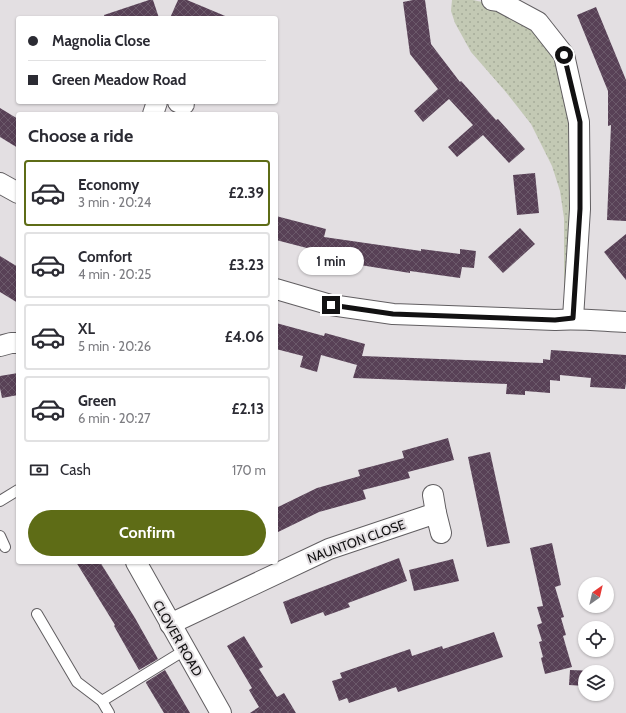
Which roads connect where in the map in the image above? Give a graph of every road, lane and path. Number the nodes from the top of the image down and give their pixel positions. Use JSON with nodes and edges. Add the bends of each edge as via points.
{"nodes":[{"id":1,"x":492,"y":0,"type":"edge"},
{"id":2,"x":0,"y":183,"type":"edge"},
{"id":3,"x":16,"y":192,"type":"edge"},
{"id":4,"x":278,"y":290,"type":"edge"},
{"id":5,"x":573,"y":318,"type":"junction"},
{"id":6,"x":626,"y":322,"type":"edge"},
{"id":7,"x":16,"y":343,"type":"edge"},
{"id":8,"x":0,"y":346,"type":"edge"},
{"id":9,"x":16,"y":491,"type":"edge"},
{"id":10,"x":0,"y":501,"type":"edge"},
{"id":11,"x":441,"y":533,"type":"dead end"},
{"id":12,"x":0,"y":536,"type":"edge"},
{"id":13,"x":6,"y":547,"type":"dead end"},
{"id":14,"x":137,"y":564,"type":"edge"},
{"id":15,"x":37,"y":614,"type":"dead end"},
{"id":16,"x":170,"y":624,"type":"junction"},
{"id":17,"x":185,"y":650,"type":"junction"},
{"id":18,"x":102,"y":701,"type":"junction"},
{"id":19,"x":109,"y":713,"type":"edge"},
{"id":20,"x":221,"y":713,"type":"edge"}],
"edges":[{"from":1,"to":5,"type":"street","via":[[499,1],[538,22],[564,55],[580,122],[580,209]]},
{"from":2,"to":3,"type":"street"},
{"from":4,"to":5,"type":"street","via":[[331,305],[393,314],[555,320]]},
{"from":5,"to":6,"type":"street"},
{"from":7,"to":8,"type":"street"},
{"from":9,"to":10,"type":"lane"},
{"from":11,"to":16,"type":"street","name":"NAUNTON CLOSE","via":[[434,504],[329,549]]},
{"from":12,"to":13,"type":"lane"},
{"from":14,"to":16,"type":"street","name":"CLOVER ROAD"},
{"from":15,"to":18,"type":"lane","via":[[77,682]]},
{"from":16,"to":17,"type":"street","name":"CLOVER ROAD"},
{"from":17,"to":18,"type":"lane"},
{"from":17,"to":20,"type":"street","name":"CLOVER ROAD"},
{"from":18,"to":19,"type":"lane"}]}
